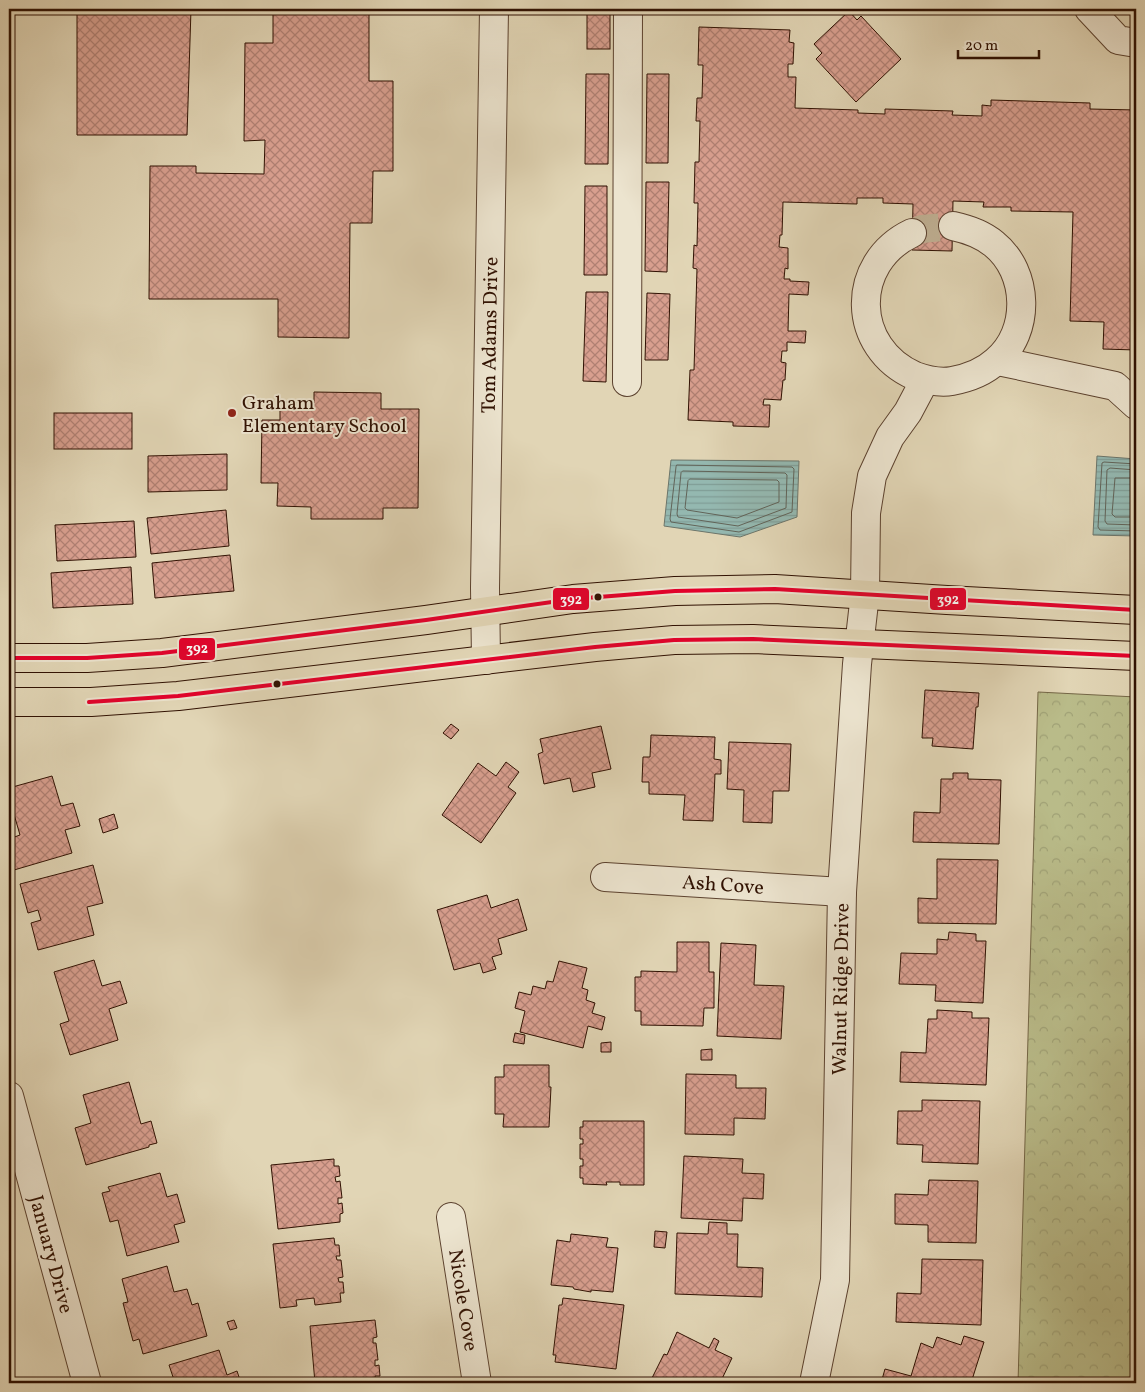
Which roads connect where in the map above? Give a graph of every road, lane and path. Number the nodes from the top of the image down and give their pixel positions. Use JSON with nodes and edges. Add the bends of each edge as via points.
{"nodes":[{"id":1,"x":494,"y":9,"type":"edge"},
{"id":2,"x":628,"y":9,"type":"edge"},
{"id":3,"x":1089,"y":9,"type":"edge"},
{"id":4,"x":1136,"y":43,"type":"edge"},
{"id":5,"x":953,"y":226,"type":"tunnel mouth"},
{"id":6,"x":912,"y":233,"type":"tunnel mouth"},
{"id":7,"x":998,"y":361,"type":"junction"},
{"id":8,"x":924,"y":380,"type":"junction"},
{"id":9,"x":627,"y":382,"type":"dead end"},
{"id":10,"x":1136,"y":404,"type":"edge"},
{"id":11,"x":865,"y":594,"type":"junction"},
{"id":12,"x":1136,"y":610,"type":"edge"},
{"id":13,"x":485,"y":611,"type":"junction"},
{"id":14,"x":859,"y":642,"type":"junction"},
{"id":15,"x":1136,"y":656,"type":"edge"},
{"id":16,"x":9,"y":658,"type":"edge"},
{"id":17,"x":486,"y":660,"type":"junction"},
{"id":18,"x":9,"y":702,"type":"edge"},
{"id":19,"x":605,"y":877,"type":"dead end"},
{"id":20,"x":842,"y":892,"type":"junction"},
{"id":21,"x":9,"y":1096,"type":"edge"},
{"id":22,"x":451,"y":1217,"type":"dead end"},
{"id":23,"x":87,"y":1383,"type":"edge"},
{"id":24,"x":477,"y":1383,"type":"edge"},
{"id":25,"x":814,"y":1383,"type":"edge"}],
"edges":[{"from":1,"to":13,"type":"street","name":"Tom Adams Drive"},
{"from":2,"to":9,"type":"street"},
{"from":3,"to":4,"type":"street","via":[[1118,40]]},
{"from":5,"to":7,"type":"street","via":[[972,230],[994,244],[1012,264],[1021,288],[1021,314],[1013,340]]},
{"from":6,"to":8,"type":"street","via":[[880,258],[869,280],[865,306],[870,330],[882,353],[901,370]]},
{"from":7,"to":8,"type":"street","via":[[976,375],[959,380]]},
{"from":7,"to":10,"type":"street","via":[[1115,386]]},
{"from":8,"to":11,"type":"street","name":"Walnut Ridge Drive","via":[[908,412],[890,437],[872,476],[866,513]]},
{"from":11,"to":12,"type":"main road"},
{"from":11,"to":13,"type":"main road","via":[[774,589],[675,591],[574,599]]},
{"from":11,"to":14,"type":"street","name":"Walnut Ridge Drive"},
{"from":13,"to":16,"type":"main road","via":[[162,653],[87,658]]},
{"from":13,"to":17,"type":"street","name":"Tom Adams Drive"},
{"from":14,"to":15,"type":"main road"},
{"from":14,"to":17,"type":"main road","via":[[753,638],[674,640]]},
{"from":14,"to":20,"type":"street","name":"Walnut Ridge Drive"},
{"from":17,"to":18,"type":"main road","via":[[178,696],[91,702]]},
{"from":19,"to":20,"type":"street","name":"Ash Cove"},
{"from":20,"to":25,"type":"street","name":"Walnut Ridge Drive","via":[[835,1280]]},
{"from":21,"to":23,"type":"street","name":"January Drive"},
{"from":22,"to":24,"type":"street","name":"Nicole Cove"}]}
